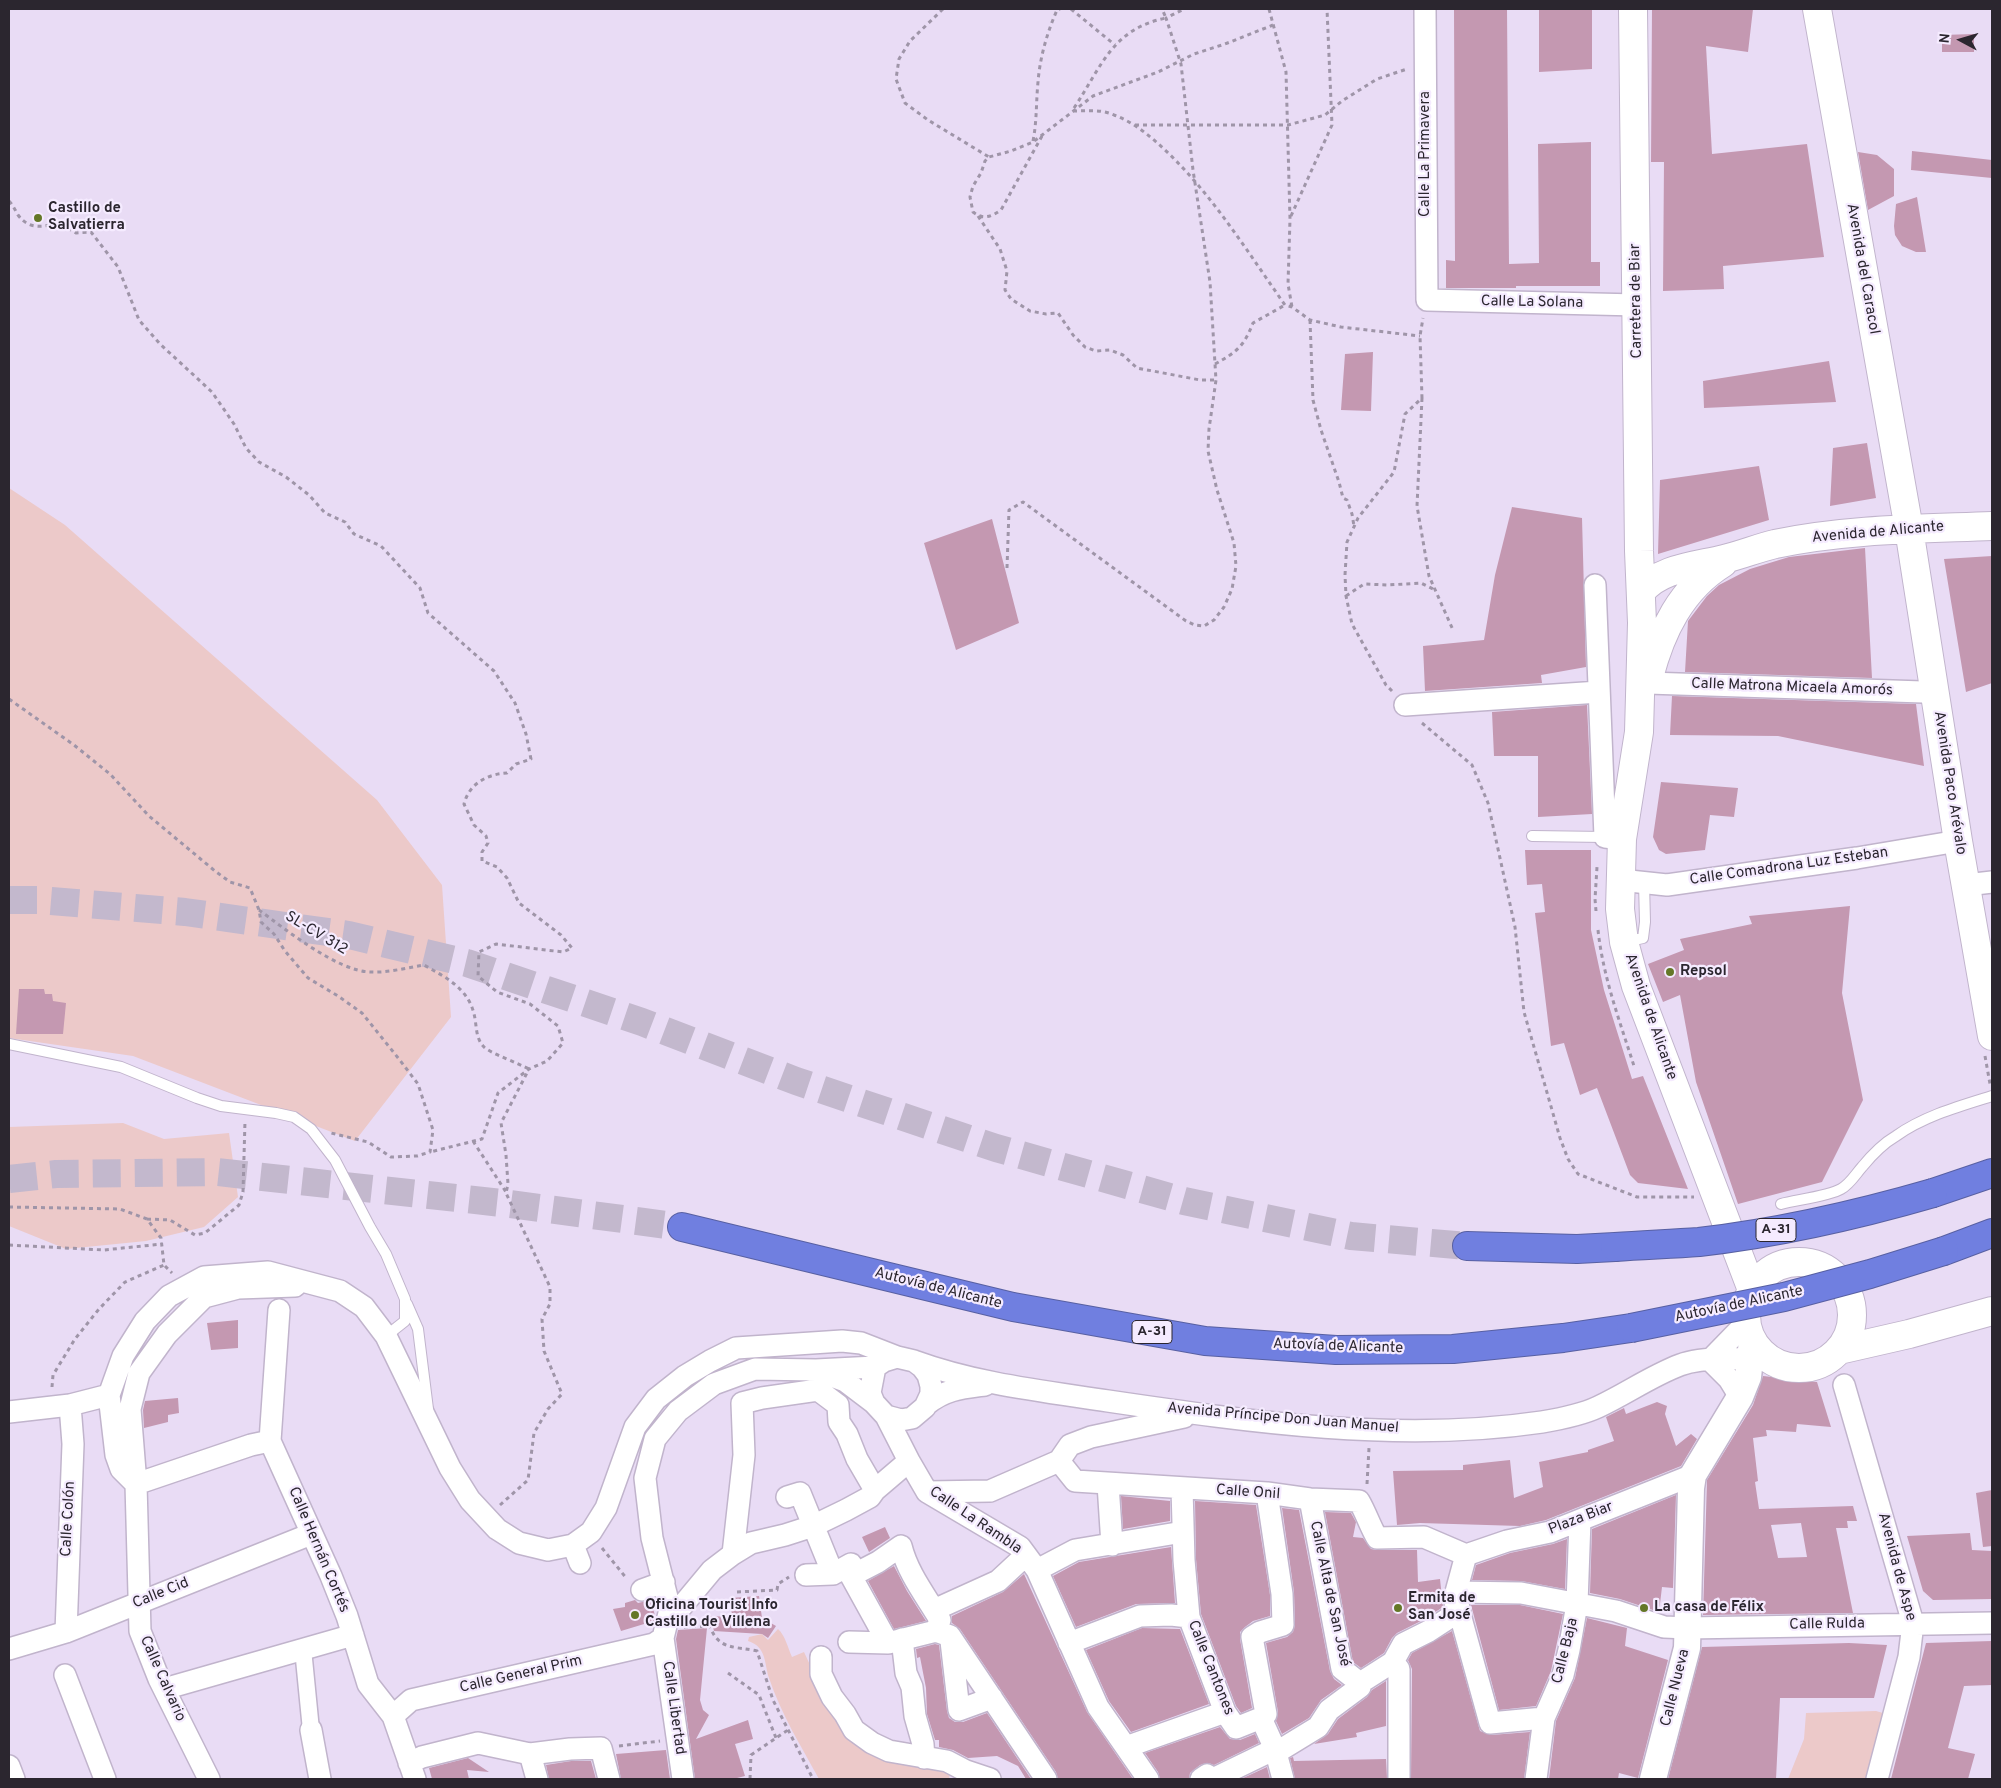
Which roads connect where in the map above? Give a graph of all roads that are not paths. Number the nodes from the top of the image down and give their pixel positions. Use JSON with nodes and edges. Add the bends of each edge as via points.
{"nodes":[{"id":1,"x":1425,"y":9,"type":"edge"},
{"id":2,"x":1633,"y":9,"type":"edge"},
{"id":3,"x":1817,"y":9,"type":"edge"},
{"id":4,"x":1427,"y":300,"type":"joint"},
{"id":5,"x":1637,"y":305,"type":"junction"},
{"id":6,"x":1992,"y":526,"type":"edge"},
{"id":7,"x":1909,"y":529,"type":"junction"},
{"id":8,"x":1639,"y":551,"type":"junction"},
{"id":9,"x":1735,"y":556,"type":"junction"},
{"id":10,"x":1673,"y":571,"type":"junction"},
{"id":11,"x":1595,"y":585,"type":"dead end"},
{"id":12,"x":1641,"y":592,"type":"junction"},
{"id":13,"x":1684,"y":597,"type":"junction"},
{"id":14,"x":1648,"y":682,"type":"junction"},
{"id":15,"x":1935,"y":689,"type":"junction"},
{"id":16,"x":1599,"y":692,"type":"junction"},
{"id":17,"x":1405,"y":705,"type":"dead end"},
{"id":18,"x":1639,"y":732,"type":"junction"},
{"id":19,"x":1532,"y":836,"type":"dead end"},
{"id":20,"x":1614,"y":838,"type":"junction"},
{"id":21,"x":1958,"y":841,"type":"junction"},
{"id":22,"x":1632,"y":881,"type":"junction"},
{"id":23,"x":1979,"y":884,"type":"edge"},
{"id":24,"x":1992,"y":1036,"type":"edge"},
{"id":25,"x":9,"y":1044,"type":"edge"},
{"id":26,"x":1992,"y":1096,"type":"edge"},
{"id":27,"x":1990,"y":1174,"type":"edge"},
{"id":28,"x":1781,"y":1204,"type":"dead end"},
{"id":29,"x":682,"y":1227,"type":"tunnel mouth"},
{"id":30,"x":1992,"y":1233,"type":"edge"},
{"id":31,"x":1467,"y":1246,"type":"tunnel mouth"},
{"id":32,"x":316,"y":1285,"type":"junction"},
{"id":33,"x":1752,"y":1290,"type":"junction"},
{"id":34,"x":405,"y":1299,"type":"junction"},
{"id":35,"x":1851,"y":1306,"type":"junction"},
{"id":36,"x":279,"y":1310,"type":"dead end"},
{"id":37,"x":1992,"y":1311,"type":"edge"},
{"id":38,"x":1930,"y":1329,"type":"junction"},
{"id":39,"x":386,"y":1336,"type":"junction"},
{"id":40,"x":814,"y":1343,"type":"junction"},
{"id":41,"x":1755,"y":1346,"type":"junction"},
{"id":42,"x":1839,"y":1350,"type":"junction"},
{"id":43,"x":905,"y":1359,"type":"junction"},
{"id":44,"x":1710,"y":1360,"type":"junction"},
{"id":45,"x":876,"y":1366,"type":"junction"},
{"id":46,"x":816,"y":1370,"type":"junction"},
{"id":47,"x":994,"y":1384,"type":"junction"},
{"id":48,"x":1844,"y":1385,"type":"dead end"},
{"id":49,"x":109,"y":1395,"type":"junction"},
{"id":50,"x":1740,"y":1397,"type":"junction"},
{"id":51,"x":60,"y":1407,"type":"junction"},
{"id":52,"x":880,"y":1410,"type":"junction"},
{"id":53,"x":920,"y":1411,"type":"junction"},
{"id":54,"x":9,"y":1412,"type":"edge"},
{"id":55,"x":1198,"y":1414,"type":"junction"},
{"id":56,"x":431,"y":1428,"type":"junction"},
{"id":57,"x":270,"y":1441,"type":"junction"},
{"id":58,"x":908,"y":1461,"type":"junction"},
{"id":59,"x":1059,"y":1461,"type":"junction"},
{"id":60,"x":1693,"y":1475,"type":"junction"},
{"id":61,"x":136,"y":1484,"type":"junction"},
{"id":62,"x":1108,"y":1484,"type":"junction"},
{"id":63,"x":1182,"y":1488,"type":"junction"},
{"id":64,"x":875,"y":1490,"type":"junction"},
{"id":65,"x":927,"y":1492,"type":"junction"},
{"id":66,"x":1267,"y":1493,"type":"junction"},
{"id":67,"x":787,"y":1497,"type":"dead end"},
{"id":68,"x":1310,"y":1498,"type":"junction"},
{"id":69,"x":1580,"y":1520,"type":"junction"},
{"id":70,"x":813,"y":1526,"type":"junction"},
{"id":71,"x":1183,"y":1532,"type":"junction"},
{"id":72,"x":311,"y":1534,"type":"junction"},
{"id":73,"x":1112,"y":1545,"type":"junction"},
{"id":74,"x":733,"y":1554,"type":"junction"},
{"id":75,"x":1466,"y":1554,"type":"junction"},
{"id":76,"x":1032,"y":1563,"type":"junction"},
{"id":77,"x":806,"y":1575,"type":"road end"},
{"id":78,"x":842,"y":1575,"type":"junction"},
{"id":79,"x":664,"y":1582,"type":"junction"},
{"id":80,"x":642,"y":1590,"type":"road end"},
{"id":81,"x":1456,"y":1592,"type":"junction"},
{"id":82,"x":139,"y":1603,"type":"junction"},
{"id":83,"x":1577,"y":1604,"type":"junction"},
{"id":84,"x":1189,"y":1617,"type":"junction"},
{"id":85,"x":1913,"y":1623,"type":"junction"},
{"id":86,"x":1992,"y":1623,"type":"edge"},
{"id":87,"x":940,"y":1626,"type":"junction"},
{"id":88,"x":1688,"y":1628,"type":"junction"},
{"id":89,"x":663,"y":1629,"type":"junction"},
{"id":90,"x":66,"y":1632,"type":"junction"},
{"id":91,"x":353,"y":1635,"type":"junction"},
{"id":92,"x":895,"y":1641,"type":"junction"},
{"id":93,"x":849,"y":1642,"type":"dead end"},
{"id":94,"x":1069,"y":1644,"type":"junction"},
{"id":95,"x":9,"y":1649,"type":"edge"},
{"id":96,"x":304,"y":1649,"type":"junction"},
{"id":97,"x":821,"y":1657,"type":"dead end"},
{"id":98,"x":1393,"y":1662,"type":"junction"},
{"id":99,"x":65,"y":1675,"type":"dead end"},
{"id":100,"x":1360,"y":1683,"type":"junction"},
{"id":101,"x":164,"y":1689,"type":"junction"},
{"id":102,"x":992,"y":1698,"type":"junction"},
{"id":103,"x":1225,"y":1712,"type":"junction"},
{"id":104,"x":393,"y":1716,"type":"junction"},
{"id":105,"x":1261,"y":1718,"type":"junction"},
{"id":106,"x":1544,"y":1718,"type":"junction"},
{"id":107,"x":312,"y":1730,"type":"joint"},
{"id":108,"x":1126,"y":1747,"type":"junction"},
{"id":109,"x":1275,"y":1749,"type":"junction"},
{"id":110,"x":530,"y":1754,"type":"junction"},
{"id":111,"x":924,"y":1758,"type":"junction"},
{"id":112,"x":9,"y":1766,"type":"edge"},
{"id":113,"x":412,"y":1771,"type":"edge"},
{"id":114,"x":14,"y":1779,"type":"edge"},
{"id":115,"x":105,"y":1779,"type":"edge"},
{"id":116,"x":208,"y":1779,"type":"edge"},
{"id":117,"x":320,"y":1779,"type":"edge"},
{"id":118,"x":537,"y":1779,"type":"edge"},
{"id":119,"x":609,"y":1779,"type":"edge"},
{"id":120,"x":683,"y":1779,"type":"edge"},
{"id":121,"x":990,"y":1779,"type":"edge"},
{"id":122,"x":1046,"y":1779,"type":"edge"},
{"id":123,"x":1148,"y":1779,"type":"edge"},
{"id":124,"x":1201,"y":1779,"type":"edge"},
{"id":125,"x":1283,"y":1779,"type":"edge"},
{"id":126,"x":1399,"y":1779,"type":"edge"},
{"id":127,"x":1536,"y":1779,"type":"edge"},
{"id":128,"x":1653,"y":1779,"type":"edge"},
{"id":129,"x":1877,"y":1779,"type":"edge"}],
"edges":[{"from":1,"to":4,"type":"street","name":"Calle La Primavera"},
{"from":2,"to":5,"type":"main road","name":"Carretera de Biar"},
{"from":3,"to":7,"type":"main road","name":"Avenida del Caracol"},
{"from":4,"to":5,"type":"street","name":"Calle La Solana"},
{"from":5,"to":8,"type":"main road","name":"Carretera de Biar"},
{"from":6,"to":7,"type":"main road","name":"Avenida de Alicante"},
{"from":7,"to":9,"type":"main road","name":"Avenida de Alicante","via":[[1808,538],[1773,544]]},
{"from":7,"to":15,"type":"main road","name":"Avenida Paco Arévalo"},
{"from":8,"to":10,"type":"main road","via":[[1649,563]]},
{"from":8,"to":12,"type":"main road","name":"Carretera de Biar"},
{"from":9,"to":10,"type":"main road","name":"Avenida de Alicante"},
{"from":9,"to":13,"type":"main road","name":"Avenida de Alicante","via":[[1715,568]]},
{"from":10,"to":12,"type":"main road","name":"Avenida de Alicante","via":[[1655,578]]},
{"from":11,"to":16,"type":"street"},
{"from":12,"to":13,"type":"main road","name":"Avenida de Alicante","via":[[1658,605]]},
{"from":12,"to":18,"type":"main road","name":"Avenida de Alicante"},
{"from":13,"to":14,"type":"main road","name":"Avenida de Alicante","via":[[1663,634]]},
{"from":14,"to":15,"type":"street","name":"Calle Matrona Micaela Amorós","via":[[1923,692]]},
{"from":14,"to":18,"type":"main road","name":"Avenida de Alicante"},
{"from":15,"to":21,"type":"main road","name":"Avenida Paco Arévalo"},
{"from":16,"to":17,"type":"street"},
{"from":16,"to":20,"type":"street"},
{"from":18,"to":20,"type":"main road","name":"Avenida de Alicante"},
{"from":19,"to":20,"type":"lane"},
{"from":20,"to":22,"type":"main road","name":"Avenida de Alicante"},
{"from":21,"to":22,"type":"street","name":"Calle Comadrona Luz Esteban","via":[[1667,885]]},
{"from":21,"to":23,"type":"main road","name":"Avenida Paco Arévalo"},
{"from":22,"to":33,"type":"main road","name":"Avenida de Alicante","via":[[1620,908],[1624,942],[1636,986]]},
{"from":23,"to":24,"type":"main road","name":"Avenida Paco Arévalo"},
{"from":25,"to":34,"type":"lane","via":[[121,1068],[222,1106],[294,1116],[311,1129],[335,1160],[386,1254]]},
{"from":26,"to":28,"type":"lane","via":[[1922,1121],[1895,1136],[1841,1189]]},
{"from":27,"to":31,"type":"highway","number":"A-31","bridge":true,"via":[[1874,1210],[1806,1225],[1699,1242],[1577,1249]]},
{"from":29,"to":30,"type":"highway","name":"Autovía de Alicante","number":"A-31","bridge":true,"via":[[1013,1307],[1205,1341],[1336,1350],[1453,1349],[1631,1328],[1784,1297],[1870,1274]]},
{"from":32,"to":39,"type":"street","via":[[340,1291],[364,1307]]},
{"from":32,"to":49,"type":"street","via":[[268,1272],[204,1277],[186,1286],[169,1296],[145,1322],[123,1356]]},
{"from":32,"to":61,"type":"street","name":"Calle Calvario","via":[[238,1288],[204,1298],[167,1334],[139,1373],[130,1409]]},
{"from":33,"to":35,"type":"main road","via":[[1768,1272],[1779,1266],[1794,1262],[1810,1263],[1825,1268],[1837,1278]]},
{"from":33,"to":41,"type":"main road","via":[[1746,1306]]},
{"from":34,"to":39,"type":"lane","via":[[405,1321]]},
{"from":34,"to":56,"type":"lane","via":[[418,1329]]},
{"from":35,"to":38,"type":"main road","via":[[1889,1329]]},
{"from":35,"to":42,"type":"main road","via":[[1852,1322]]},
{"from":36,"to":57,"type":"street","name":"Calle Hernán Cortés"},
{"from":37,"to":38,"type":"main road"},
{"from":38,"to":42,"type":"main road"},
{"from":39,"to":56,"type":"street"},
{"from":40,"to":43,"type":"street","name":"Avenida Príncipe Don Juan Manuel","via":[[861,1343]]},
{"from":40,"to":45,"type":"street","via":[[850,1353]]},
{"from":40,"to":56,"type":"street","name":"Avenida Príncipe Don Juan Manuel","via":[[736,1348],[685,1376],[656,1399],[635,1427],[606,1508],[576,1554],[519,1543],[497,1529],[470,1500]]},
{"from":41,"to":42,"type":"main road","via":[[1789,1368],[1807,1368],[1824,1362]]},
{"from":41,"to":44,"type":"street"},
{"from":41,"to":44,"type":"street","name":"Avenida Príncipe Don Juan Manuel"},
{"from":41,"to":50,"type":"street"},
{"from":43,"to":45,"type":"street","via":[[884,1360]]},
{"from":43,"to":47,"type":"street","name":"Avenida Príncipe Don Juan Manuel"},
{"from":43,"to":53,"type":"street","via":[[922,1367],[931,1386],[931,1394]]},
{"from":44,"to":50,"type":"street","via":[[1729,1379]]},
{"from":44,"to":55,"type":"street","name":"Avenida Príncipe Don Juan Manuel","via":[[1682,1364],[1597,1408],[1545,1422],[1442,1431]]},
{"from":45,"to":46,"type":"street","name":"Calle Libertad"},
{"from":45,"to":52,"type":"street","via":[[870,1393]]},
{"from":46,"to":52,"type":"street","via":[[845,1381]]},
{"from":46,"to":79,"type":"street","name":"Calle Libertad","via":[[755,1370],[714,1384],[678,1411],[655,1439],[644,1478],[652,1538]]},
{"from":47,"to":53,"type":"street","name":"Avenida Príncipe Don Juan Manuel","via":[[951,1390],[939,1395]]},
{"from":47,"to":55,"type":"street","name":"Avenida Príncipe Don Juan Manuel"},
{"from":48,"to":85,"type":"street","name":"Avenida de Aspe"},
{"from":49,"to":51,"type":"street"},
{"from":49,"to":61,"type":"street","via":[[116,1456],[121,1468]]},
{"from":50,"to":60,"type":"street"},
{"from":51,"to":54,"type":"street"},
{"from":51,"to":90,"type":"street","name":"Calle Colón","via":[[73,1444]]},
{"from":52,"to":53,"type":"street","via":[[901,1420]]},
{"from":52,"to":58,"type":"street","name":"Calle La Rambla"},
{"from":53,"to":58,"type":"street"},
{"from":55,"to":59,"type":"street","via":[[1070,1444]]},
{"from":57,"to":61,"type":"street","via":[[251,1444]]},
{"from":57,"to":72,"type":"street","name":"Calle Hernán Cortés"},
{"from":58,"to":64,"type":"street","name":"Calle General Prim"},
{"from":58,"to":65,"type":"street","name":"Calle La Rambla"},
{"from":59,"to":62,"type":"street","name":"Calle Onil","via":[[1074,1481]]},
{"from":59,"to":65,"type":"street","via":[[990,1491]]},
{"from":60,"to":69,"type":"street","name":"Plaza Biar"},
{"from":60,"to":88,"type":"street","name":"Calle Nueva"},
{"from":61,"to":82,"type":"street","name":"Calle Calvario"},
{"from":62,"to":63,"type":"street","name":"Calle Onil"},
{"from":62,"to":73,"type":"street"},
{"from":63,"to":66,"type":"street","name":"Calle Onil"},
{"from":63,"to":71,"type":"street","name":"Calle Cantones"},
{"from":64,"to":70,"type":"street","name":"Calle General Prim","via":[[870,1497]]},
{"from":64,"to":74,"type":"street","via":[[839,1422],[838,1405],[818,1390],[742,1403],[744,1455]]},
{"from":65,"to":76,"type":"street","name":"Calle La Rambla","via":[[1012,1542]]},
{"from":66,"to":68,"type":"street","name":"Calle Onil"},
{"from":66,"to":105,"type":"street","via":[[1281,1586],[1282,1625],[1252,1637],[1266,1714]]},
{"from":67,"to":70,"type":"street","via":[[800,1493]]},
{"from":68,"to":75,"type":"street","name":"Calle Onil","via":[[1359,1501],[1377,1538],[1424,1537]]},
{"from":68,"to":100,"type":"street","name":"Calle Alta de San José","via":[[1342,1669]]},
{"from":69,"to":75,"type":"street","name":"Plaza Biar","via":[[1550,1532]]},
{"from":69,"to":83,"type":"street","name":"Calle Baja"},
{"from":70,"to":74,"type":"street","name":"Calle General Prim","via":[[786,1536],[751,1543]]},
{"from":70,"to":78,"type":"street"},
{"from":71,"to":73,"type":"street"},
{"from":71,"to":84,"type":"street","name":"Calle Cantones"},
{"from":72,"to":82,"type":"street","name":"Calle Cid"},
{"from":72,"to":91,"type":"street","name":"Calle Hernán Cortés"},
{"from":73,"to":76,"type":"street","via":[[1075,1550]]},
{"from":74,"to":89,"type":"street","name":"Calle General Prim","via":[[712,1570]]},
{"from":75,"to":81,"type":"street"},
{"from":76,"to":87,"type":"street","name":"Calle La Rambla","via":[[998,1581]]},
{"from":76,"to":94,"type":"street","name":"Calle La Rambla"},
{"from":77,"to":78,"type":"street"},
{"from":78,"to":87,"type":"street","via":[[878,1562],[901,1546],[904,1558]]},
{"from":78,"to":92,"type":"street"},
{"from":79,"to":80,"type":"street"},
{"from":79,"to":89,"type":"street","name":"Calle Libertad"},
{"from":81,"to":83,"type":"street","name":"Calle Rulda","via":[[1521,1593]]},
{"from":81,"to":98,"type":"street","via":[[1454,1614],[1403,1644]]},
{"from":81,"to":106,"type":"street","via":[[1460,1618],[1490,1722]]},
{"from":82,"to":90,"type":"street","name":"Calle Cid"},
{"from":82,"to":101,"type":"street","name":"Calle Calvario","via":[[140,1631]]},
{"from":83,"to":88,"type":"street","name":"Calle Rulda","via":[[1616,1611],[1664,1627]]},
{"from":83,"to":106,"type":"street","name":"Calle Baja","via":[[1563,1675]]},
{"from":84,"to":94,"type":"street","via":[[1140,1616]]},
{"from":84,"to":103,"type":"street","name":"Calle Cantones"},
{"from":85,"to":86,"type":"street","name":"Calle Rulda"},
{"from":85,"to":88,"type":"street","name":"Calle Rulda"},
{"from":85,"to":129,"type":"street","name":"Avenida de Aspe","via":[[1909,1657]]},
{"from":87,"to":92,"type":"street","name":"Calle La Rambla"},
{"from":87,"to":102,"type":"street"},
{"from":87,"to":102,"type":"street","via":[[959,1710]]},
{"from":88,"to":128,"type":"street","name":"Calle Nueva","via":[[1687,1648]]},
{"from":89,"to":104,"type":"street","name":"Calle General Prim","via":[[412,1700]]},
{"from":89,"to":120,"type":"street","name":"Calle Libertad"},
{"from":90,"to":95,"type":"street","name":"Calle Cid"},
{"from":91,"to":96,"type":"street"},
{"from":91,"to":104,"type":"street","name":"Calle Hernán Cortés","via":[[368,1684]]},
{"from":92,"to":93,"type":"street","name":"Calle La Rambla"},
{"from":92,"to":111,"type":"street","via":[[912,1687]]},
{"from":94,"to":108,"type":"street","name":"Calle La Rambla","via":[[1098,1707]]},
{"from":96,"to":101,"type":"street"},
{"from":96,"to":107,"type":"street"},
{"from":97,"to":111,"type":"street","via":[[821,1674],[854,1730],[889,1751]]},
{"from":98,"to":100,"type":"street"},
{"from":98,"to":126,"type":"street","via":[[1399,1668]]},
{"from":99,"to":115,"type":"street"},
{"from":100,"to":109,"type":"street","via":[[1329,1710],[1318,1727],[1282,1749]]},
{"from":101,"to":116,"type":"street","name":"Calle Calvario"},
{"from":102,"to":122,"type":"street"},
{"from":103,"to":105,"type":"street","name":"Calle Cantones","via":[[1236,1728]]},
{"from":103,"to":108,"type":"street"},
{"from":104,"to":113,"type":"street","name":"Calle Hernán Cortés"},
{"from":105,"to":109,"type":"street"},
{"from":106,"to":127,"type":"street","name":"Calle Baja"},
{"from":107,"to":117,"type":"street"},
{"from":108,"to":123,"type":"street","name":"Calle La Rambla"},
{"from":109,"to":124,"type":"street","via":[[1213,1779],[1207,1775]]},
{"from":109,"to":125,"type":"street"},
{"from":110,"to":113,"type":"street","via":[[478,1743],[422,1757]]},
{"from":110,"to":118,"type":"street"},
{"from":110,"to":119,"type":"street","via":[[601,1748]]},
{"from":111,"to":121,"type":"street","via":[[947,1761]]},
{"from":112,"to":114,"type":"street"}]}
